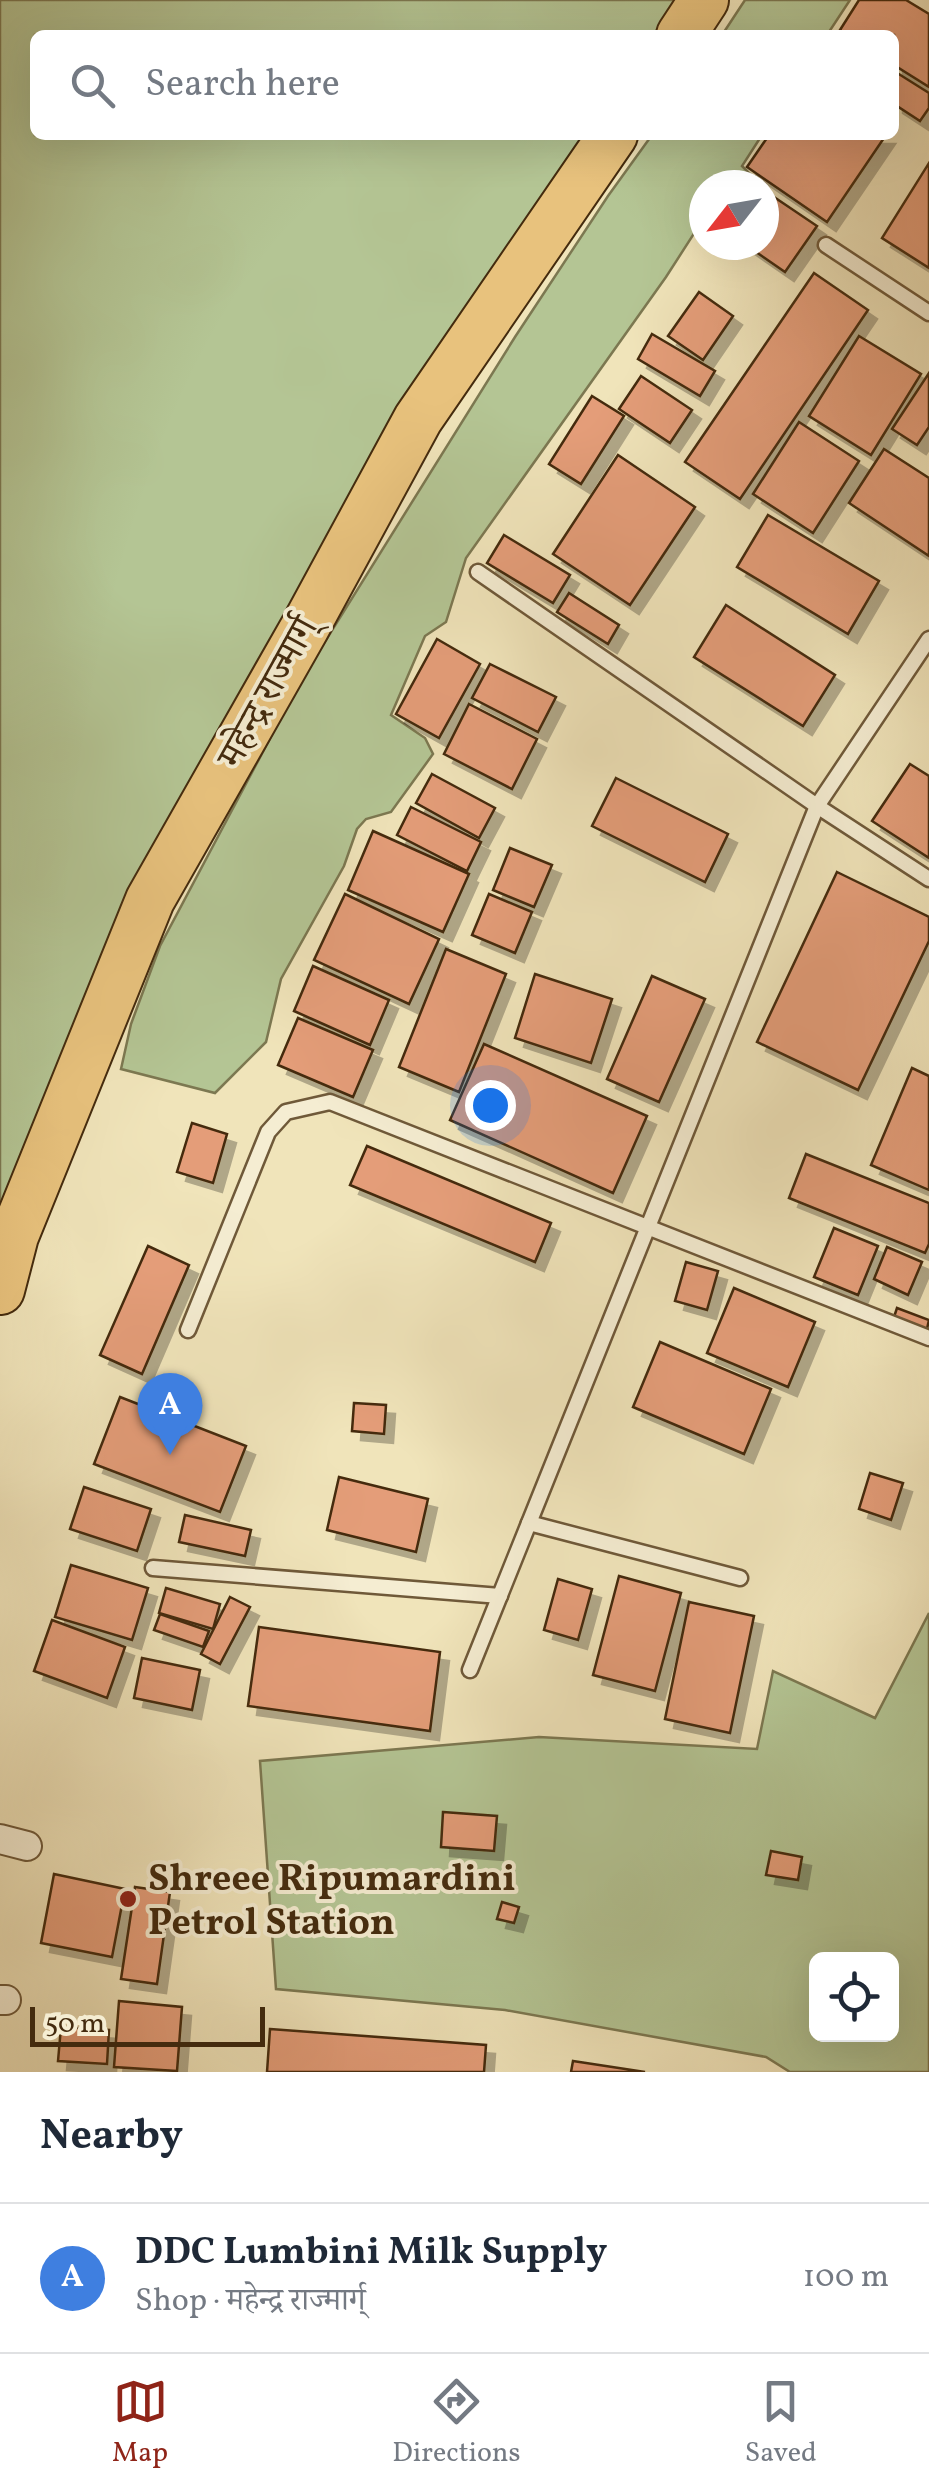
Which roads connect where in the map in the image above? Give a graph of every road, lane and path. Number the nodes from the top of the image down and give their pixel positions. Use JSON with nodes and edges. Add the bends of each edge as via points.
{"nodes":[{"id":1,"x":704,"y":0,"type":"edge"},
{"id":2,"x":684,"y":30,"type":"edge"},
{"id":3,"x":610,"y":140,"type":"edge"},
{"id":4,"x":826,"y":245,"type":"dead end"},
{"id":5,"x":929,"y":313,"type":"edge"},
{"id":6,"x":478,"y":572,"type":"dead end"},
{"id":7,"x":929,"y":639,"type":"edge"},
{"id":8,"x":816,"y":806,"type":"junction"},
{"id":9,"x":929,"y":879,"type":"edge"},
{"id":10,"x":648,"y":1227,"type":"junction"},
{"id":11,"x":0,"y":1290,"type":"edge"},
{"id":12,"x":188,"y":1330,"type":"dead end"},
{"id":13,"x":929,"y":1338,"type":"edge"},
{"id":14,"x":529,"y":1523,"type":"junction"},
{"id":15,"x":153,"y":1568,"type":"dead end"},
{"id":16,"x":740,"y":1578,"type":"dead end"},
{"id":17,"x":500,"y":1596,"type":"junction"},
{"id":18,"x":470,"y":1670,"type":"dead end"}],
"edges":[{"from":1,"to":2,"type":"highway"},
{"from":3,"to":11,"type":"highway","name":"महेन्द्र राज्मार्ग्","via":[[418,419],[150,900],[14,1236]]},
{"from":4,"to":5,"type":"lane"},
{"from":6,"to":8,"type":"lane"},
{"from":7,"to":8,"type":"lane"},
{"from":8,"to":9,"type":"lane"},
{"from":8,"to":10,"type":"lane"},
{"from":10,"to":12,"type":"lane","via":[[330,1102],[286,1112],[268,1132]]},
{"from":10,"to":13,"type":"lane"},
{"from":10,"to":14,"type":"lane"},
{"from":14,"to":16,"type":"lane"},
{"from":14,"to":17,"type":"lane"},
{"from":15,"to":17,"type":"lane"},
{"from":17,"to":18,"type":"lane"}]}
